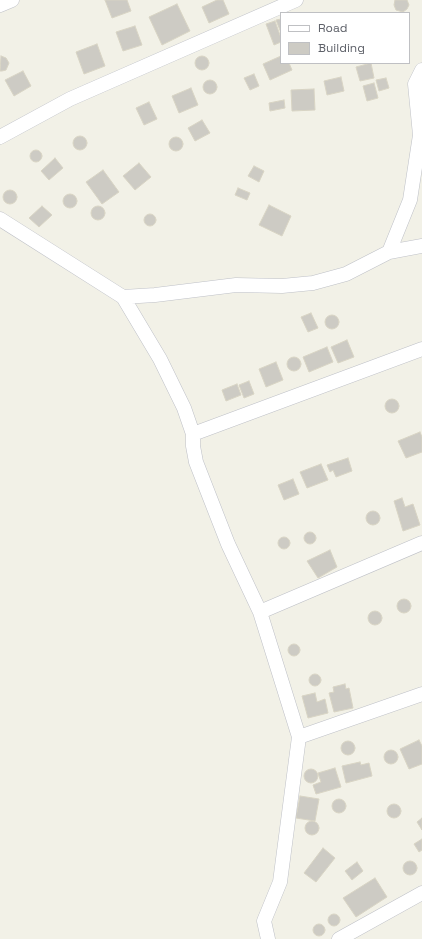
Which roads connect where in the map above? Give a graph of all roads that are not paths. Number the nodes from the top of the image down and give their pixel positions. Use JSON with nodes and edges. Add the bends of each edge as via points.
{"nodes":[{"id":1,"x":12,"y":0,"type":"edge"},
{"id":2,"x":296,"y":0,"type":"edge"},
{"id":3,"x":0,"y":5,"type":"edge"},
{"id":4,"x":422,"y":70,"type":"edge"},
{"id":5,"x":421,"y":135,"type":"edge"},
{"id":6,"x":0,"y":137,"type":"edge"},
{"id":7,"x":0,"y":219,"type":"edge"},
{"id":8,"x":422,"y":246,"type":"edge"},
{"id":9,"x":389,"y":252,"type":"junction"},
{"id":10,"x":122,"y":297,"type":"junction"},
{"id":11,"x":422,"y":349,"type":"edge"},
{"id":12,"x":193,"y":434,"type":"junction"},
{"id":13,"x":422,"y":542,"type":"edge"},
{"id":14,"x":260,"y":612,"type":"junction"},
{"id":15,"x":422,"y":694,"type":"edge"},
{"id":16,"x":299,"y":737,"type":"junction"},
{"id":17,"x":422,"y":893,"type":"edge"},
{"id":18,"x":268,"y":939,"type":"edge"},
{"id":19,"x":339,"y":939,"type":"edge"}],
"edges":[{"from":1,"to":3,"type":"street"},
{"from":2,"to":6,"type":"street","via":[[70,99]]},
{"from":4,"to":5,"type":"street","via":[[414,84]]},
{"from":5,"to":9,"type":"street","via":[[410,200]]},
{"from":7,"to":10,"type":"street"},
{"from":8,"to":9,"type":"street"},
{"from":9,"to":10,"type":"street","via":[[346,274],[313,283],[282,286],[236,285]]},
{"from":10,"to":12,"type":"street","via":[[160,358],[184,408]]},
{"from":11,"to":12,"type":"street"},
{"from":12,"to":14,"type":"street","via":[[196,462],[228,544]]},
{"from":13,"to":14,"type":"street"},
{"from":14,"to":16,"type":"street"},
{"from":15,"to":16,"type":"street"},
{"from":16,"to":18,"type":"street","via":[[280,882],[264,920]]},
{"from":17,"to":19,"type":"street"}]}
